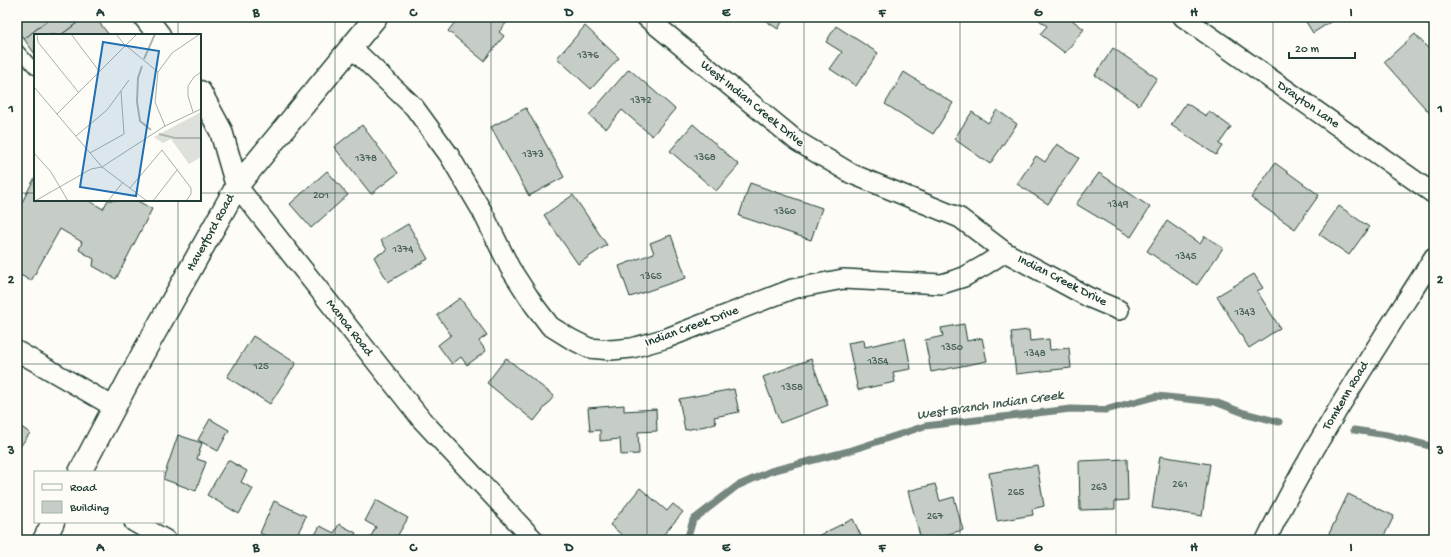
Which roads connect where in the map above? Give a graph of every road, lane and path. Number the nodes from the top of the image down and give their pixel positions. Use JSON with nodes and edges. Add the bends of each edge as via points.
{"nodes":[{"id":1,"x":145,"y":17,"type":"edge"},
{"id":2,"x":376,"y":17,"type":"edge"},
{"id":3,"x":646,"y":17,"type":"edge"},
{"id":4,"x":1183,"y":17,"type":"edge"},
{"id":5,"x":158,"y":34,"type":"edge"},
{"id":6,"x":351,"y":47,"type":"junction"},
{"id":7,"x":17,"y":49,"type":"edge"},
{"id":8,"x":34,"y":68,"type":"edge"},
{"id":9,"x":201,"y":94,"type":"edge"},
{"id":10,"x":237,"y":186,"type":"junction"},
{"id":11,"x":1434,"y":194,"type":"edge"},
{"id":12,"x":911,"y":198,"type":"joint"},
{"id":13,"x":1005,"y":252,"type":"junction"},
{"id":14,"x":1434,"y":257,"type":"edge"},
{"id":15,"x":1119,"y":310,"type":"dead end"},
{"id":16,"x":17,"y":351,"type":"edge"},
{"id":17,"x":114,"y":407,"type":"junction"},
{"id":18,"x":81,"y":471,"type":"edge"},
{"id":19,"x":52,"y":523,"type":"edge"},
{"id":20,"x":136,"y":523,"type":"edge"},
{"id":21,"x":44,"y":540,"type":"edge"},
{"id":22,"x":166,"y":540,"type":"edge"},
{"id":23,"x":534,"y":540,"type":"edge"},
{"id":24,"x":1266,"y":540,"type":"edge"}],
"edges":[{"from":1,"to":5,"type":"main road"},
{"from":2,"to":6,"type":"main road","name":"Haverford Road"},
{"from":3,"to":12,"type":"street","name":"West Indian Creek Drive","via":[[797,142],[852,174]]},
{"from":4,"to":11,"type":"street","name":"Drayton Lane"},
{"from":6,"to":10,"type":"main road","name":"Haverford Road"},
{"from":6,"to":13,"type":"street","name":"Indian Creek Drive","via":[[414,107],[449,155],[482,211],[510,268],[550,326],[589,348],[632,348],[667,338],[792,289],[843,279],[942,284],[964,277]]},
{"from":7,"to":8,"type":"lane"},
{"from":9,"to":10,"type":"main road","name":"Manoa Road","via":[[221,131]]},
{"from":10,"to":17,"type":"main road","name":"Haverford Road"},
{"from":10,"to":23,"type":"street","name":"Manoa Road","via":[[422,420]]},
{"from":12,"to":13,"type":"street","name":"Indian Creek Drive","via":[[960,218]]},
{"from":13,"to":15,"type":"street","name":"Indian Creek Drive","via":[[1088,297]]},
{"from":14,"to":24,"type":"street","name":"Tomkenn Road","via":[[1342,401],[1286,498]]},
{"from":16,"to":17,"type":"street"},
{"from":17,"to":18,"type":"main road","name":"Haverford Road"},
{"from":19,"to":21,"type":"main road"},
{"from":20,"to":22,"type":"street"}]}
